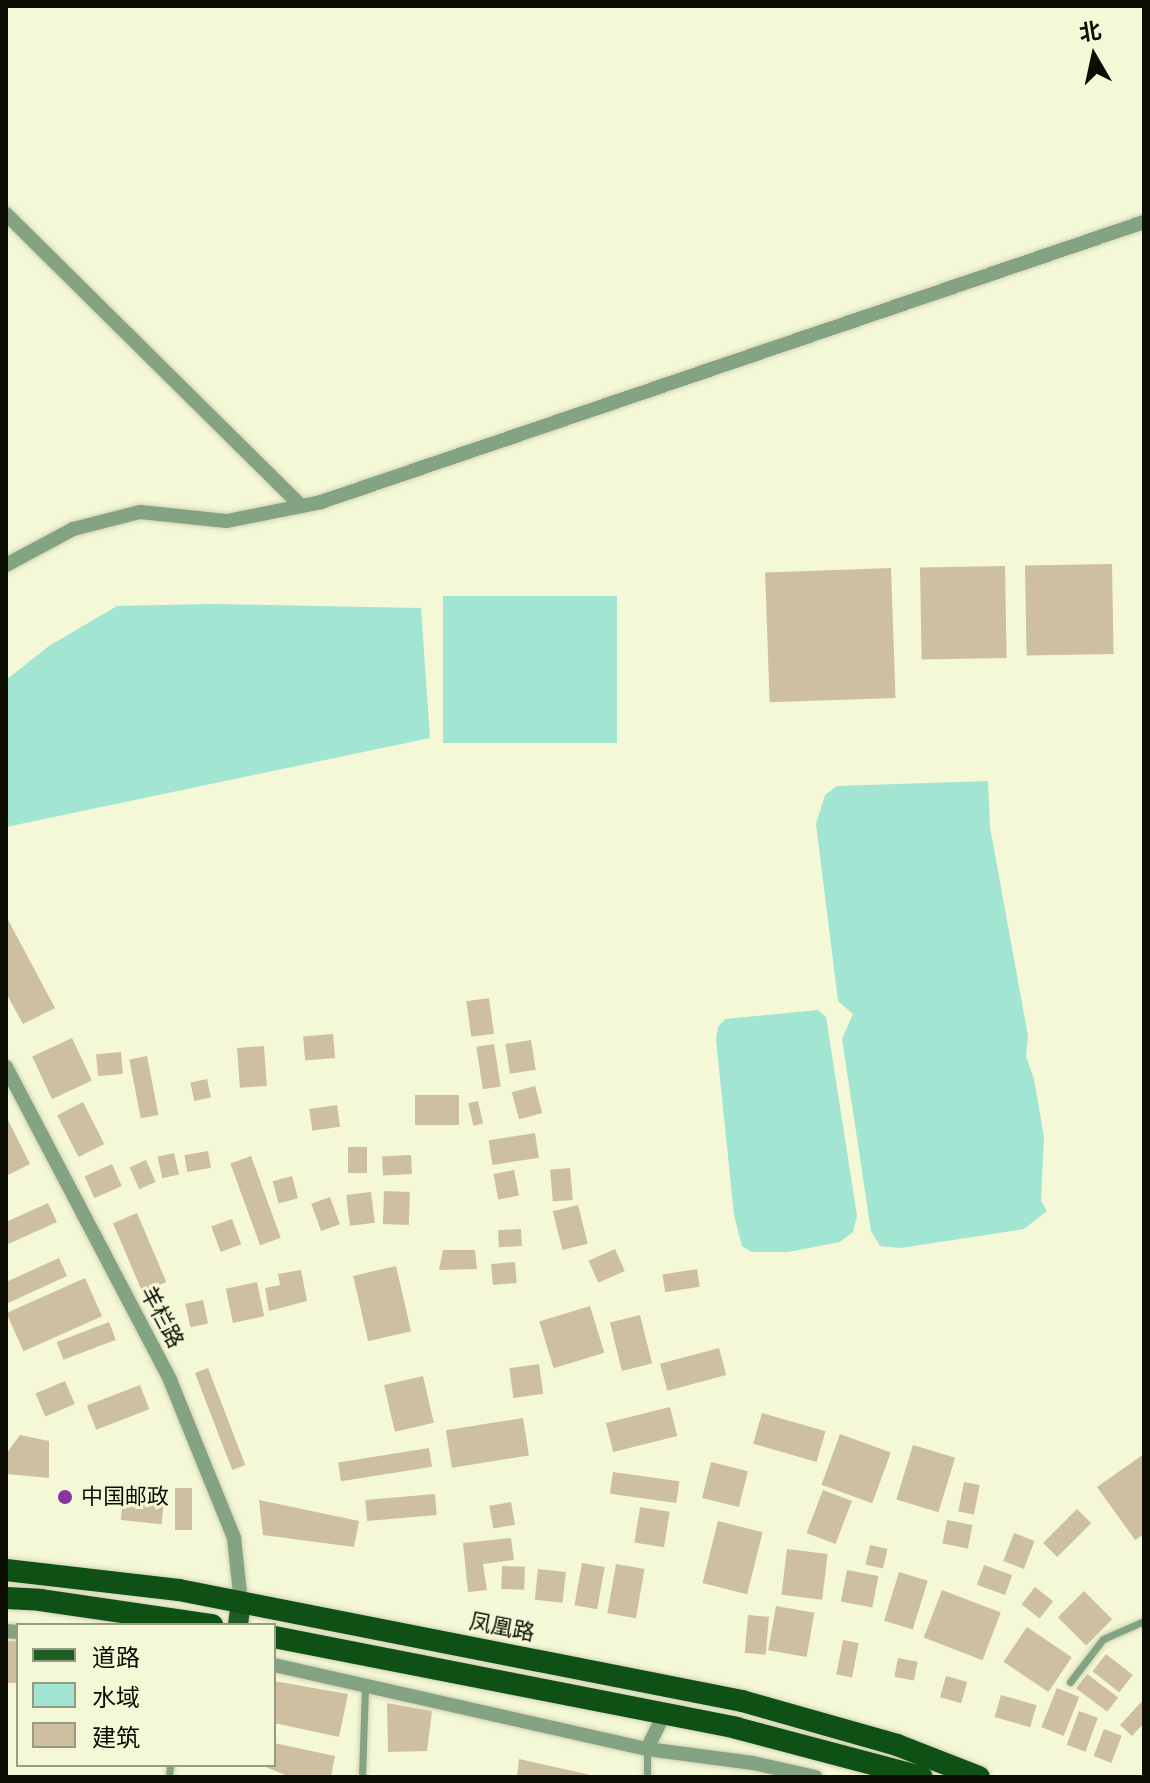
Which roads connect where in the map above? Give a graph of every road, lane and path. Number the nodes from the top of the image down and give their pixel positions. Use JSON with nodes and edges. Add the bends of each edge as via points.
{"nodes":[{"id":1,"x":6,"y":214,"type":"edge"},
{"id":2,"x":1144,"y":222,"type":"edge"},
{"id":3,"x":301,"y":506,"type":"junction"},
{"id":4,"x":6,"y":565,"type":"edge"},
{"id":5,"x":6,"y":1067,"type":"edge"},
{"id":6,"x":6,"y":1570,"type":"edge"},
{"id":7,"x":6,"y":1598,"type":"edge"},
{"id":8,"x":241,"y":1602,"type":"junction"},
{"id":9,"x":174,"y":1621,"type":"edge"},
{"id":10,"x":1144,"y":1621,"type":"edge"},
{"id":11,"x":238,"y":1623,"type":"edge"},
{"id":12,"x":276,"y":1637,"type":"edge"},
{"id":13,"x":276,"y":1665,"type":"edge"},
{"id":14,"x":1070,"y":1682,"type":"dead end"},
{"id":15,"x":365,"y":1686,"type":"junction"},
{"id":16,"x":664,"y":1714,"type":"junction"},
{"id":17,"x":647,"y":1749,"type":"junction"},
{"id":18,"x":362,"y":1777,"type":"edge"},
{"id":19,"x":647,"y":1777,"type":"edge"},
{"id":20,"x":815,"y":1777,"type":"edge"},
{"id":21,"x":922,"y":1777,"type":"edge"},
{"id":22,"x":979,"y":1777,"type":"edge"}],
"edges":[{"from":1,"to":3,"type":"street"},
{"from":2,"to":3,"type":"street"},
{"from":3,"to":4,"type":"street","via":[[227,521],[140,512],[73,529]]},
{"from":5,"to":8,"type":"street","name":"羊栏路","via":[[170,1380],[234,1538]]},
{"from":6,"to":8,"type":"highway","name":"凤凰路"},
{"from":7,"to":9,"type":"highway"},
{"from":8,"to":11,"type":"main road"},
{"from":8,"to":22,"type":"highway","name":"凤凰路","via":[[742,1701],[897,1745]]},
{"from":10,"to":14,"type":"lane","via":[[1103,1639]]},
{"from":12,"to":16,"type":"highway"},
{"from":13,"to":15,"type":"street"},
{"from":15,"to":17,"type":"street"},
{"from":15,"to":18,"type":"lane"},
{"from":16,"to":17,"type":"street"},
{"from":16,"to":21,"type":"highway"},
{"from":17,"to":19,"type":"lane"},
{"from":17,"to":20,"type":"street"}]}
